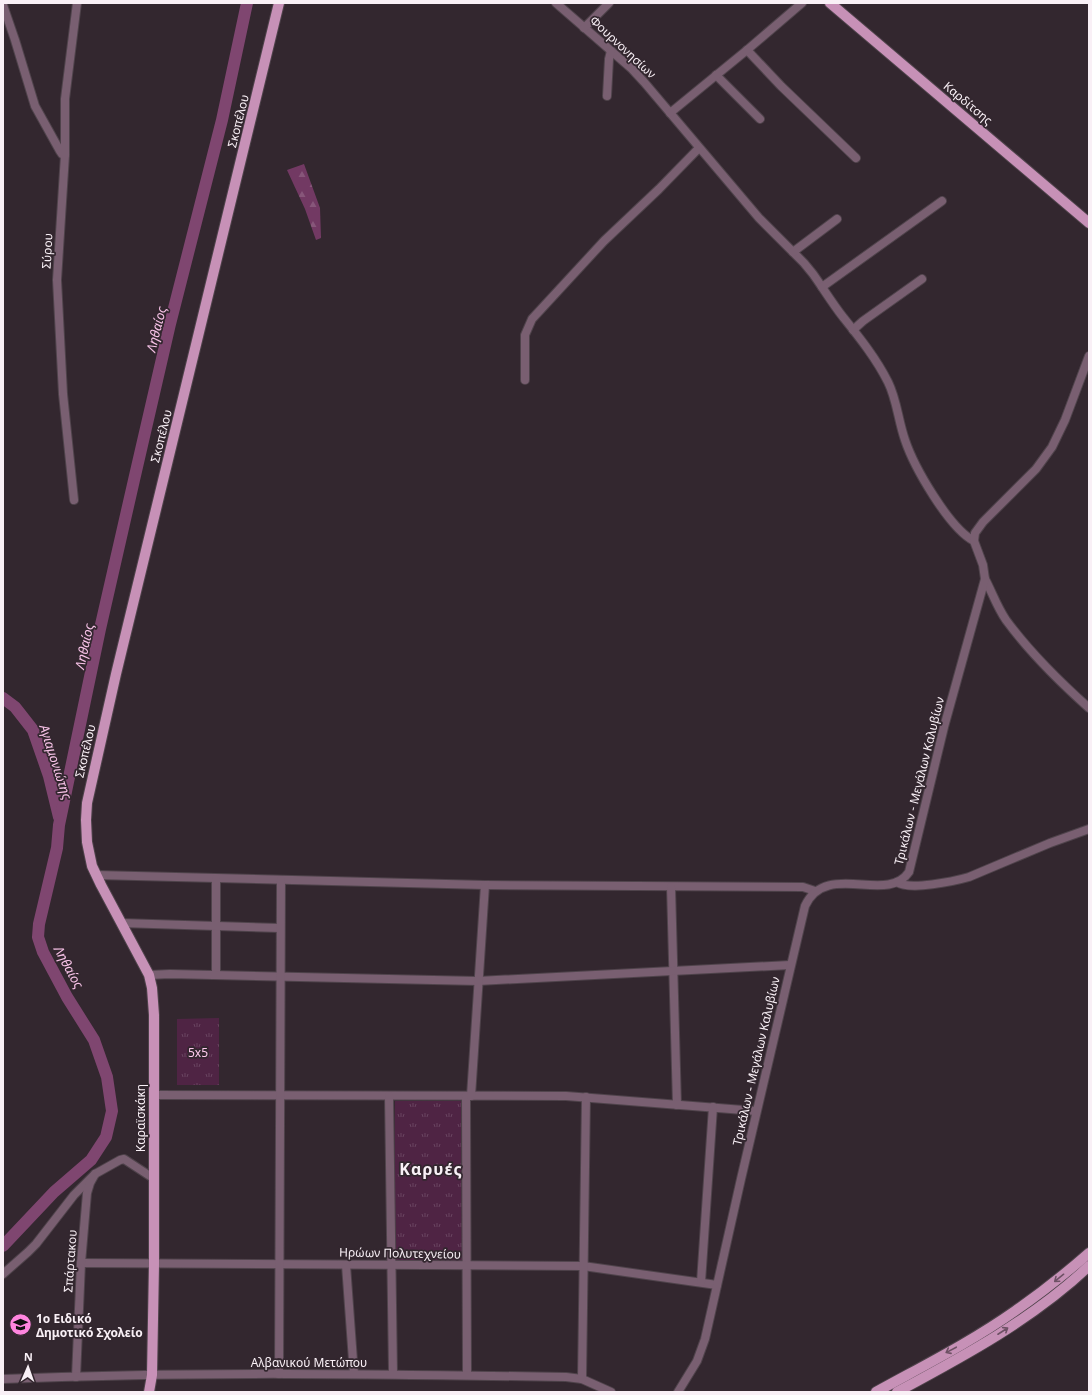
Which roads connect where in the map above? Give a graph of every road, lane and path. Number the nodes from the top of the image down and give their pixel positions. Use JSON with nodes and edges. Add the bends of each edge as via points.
{"nodes":[{"id":1,"x":77,"y":3,"type":"edge"},
{"id":2,"x":279,"y":3,"type":"edge"},
{"id":3,"x":556,"y":3,"type":"edge"},
{"id":4,"x":609,"y":3,"type":"edge"},
{"id":5,"x":802,"y":3,"type":"edge"},
{"id":6,"x":830,"y":3,"type":"edge"},
{"id":7,"x":3,"y":5,"type":"edge"},
{"id":8,"x":584,"y":28,"type":"junction"},
{"id":9,"x":747,"y":50,"type":"junction"},
{"id":10,"x":611,"y":51,"type":"junction"},
{"id":11,"x":716,"y":75,"type":"junction"},
{"id":12,"x":607,"y":96,"type":"dead end"},
{"id":13,"x":670,"y":113,"type":"junction"},
{"id":14,"x":760,"y":119,"type":"dead end"},
{"id":15,"x":699,"y":148,"type":"junction"},
{"id":16,"x":65,"y":155,"type":"junction"},
{"id":17,"x":856,"y":158,"type":"dead end"},
{"id":18,"x":942,"y":201,"type":"dead end"},
{"id":19,"x":837,"y":219,"type":"dead end"},
{"id":20,"x":1089,"y":224,"type":"edge"},
{"id":21,"x":793,"y":252,"type":"junction"},
{"id":22,"x":922,"y":279,"type":"dead end"},
{"id":23,"x":822,"y":287,"type":"junction"},
{"id":24,"x":853,"y":330,"type":"junction"},
{"id":25,"x":1089,"y":356,"type":"edge"},
{"id":26,"x":525,"y":380,"type":"dead end"},
{"id":27,"x":74,"y":500,"type":"dead end"},
{"id":28,"x":974,"y":541,"type":"junction"},
{"id":29,"x":984,"y":579,"type":"junction"},
{"id":30,"x":1089,"y":708,"type":"edge"},
{"id":31,"x":1089,"y":829,"type":"edge"},
{"id":32,"x":96,"y":875,"type":"junction"},
{"id":33,"x":216,"y":878,"type":"junction"},
{"id":34,"x":281,"y":880,"type":"junction"},
{"id":35,"x":897,"y":882,"type":"junction"},
{"id":36,"x":485,"y":885,"type":"junction"},
{"id":37,"x":670,"y":887,"type":"junction"},
{"id":38,"x":815,"y":891,"type":"junction"},
{"id":39,"x":121,"y":923,"type":"junction"},
{"id":40,"x":216,"y":926,"type":"junction"},
{"id":41,"x":280,"y":928,"type":"junction"},
{"id":42,"x":790,"y":965,"type":"junction"},
{"id":43,"x":673,"y":970,"type":"junction"},
{"id":44,"x":149,"y":975,"type":"junction"},
{"id":45,"x":216,"y":975,"type":"junction"},
{"id":46,"x":280,"y":976,"type":"junction"},
{"id":47,"x":478,"y":981,"type":"junction"},
{"id":48,"x":153,"y":1095,"type":"junction"},
{"id":49,"x":280,"y":1095,"type":"junction"},
{"id":50,"x":389,"y":1096,"type":"junction"},
{"id":51,"x":469,"y":1096,"type":"junction"},
{"id":52,"x":586,"y":1097,"type":"junction"},
{"id":53,"x":677,"y":1105,"type":"junction"},
{"id":54,"x":713,"y":1107,"type":"junction"},
{"id":55,"x":756,"y":1111,"type":"junction"},
{"id":56,"x":96,"y":1174,"type":"junction"},
{"id":57,"x":153,"y":1178,"type":"junction"},
{"id":58,"x":1089,"y":1253,"type":"edge"},
{"id":59,"x":81,"y":1263,"type":"junction"},
{"id":60,"x":154,"y":1264,"type":"junction"},
{"id":61,"x":280,"y":1264,"type":"junction"},
{"id":62,"x":346,"y":1265,"type":"junction"},
{"id":63,"x":391,"y":1265,"type":"junction"},
{"id":64,"x":466,"y":1266,"type":"junction"},
{"id":65,"x":583,"y":1266,"type":"junction"},
{"id":66,"x":1089,"y":1266,"type":"edge"},
{"id":67,"x":3,"y":1274,"type":"edge"},
{"id":68,"x":701,"y":1282,"type":"junction"},
{"id":69,"x":717,"y":1285,"type":"junction"},
{"id":70,"x":279,"y":1374,"type":"junction"},
{"id":71,"x":354,"y":1374,"type":"junction"},
{"id":72,"x":393,"y":1374,"type":"junction"},
{"id":73,"x":467,"y":1375,"type":"junction"},
{"id":74,"x":152,"y":1376,"type":"junction"},
{"id":75,"x":76,"y":1377,"type":"junction"},
{"id":76,"x":582,"y":1379,"type":"junction"},
{"id":77,"x":3,"y":1380,"type":"edge"},
{"id":78,"x":149,"y":1392,"type":"edge"},
{"id":79,"x":611,"y":1392,"type":"edge"},
{"id":80,"x":678,"y":1392,"type":"edge"},
{"id":81,"x":876,"y":1392,"type":"edge"},
{"id":82,"x":897,"y":1392,"type":"edge"}],
"edges":[{"from":1,"to":16,"type":"street","name":"Σύρου","via":[[66,99]]},
{"from":2,"to":32,"type":"main road","name":"Σκοπέλου","via":[[91,783],[86,829],[88,850]]},
{"from":3,"to":8,"type":"street","name":"Φουρνονησίων"},
{"from":4,"to":8,"type":"street"},
{"from":5,"to":9,"type":"street"},
{"from":6,"to":20,"type":"main road","name":"Καρδίτσης"},
{"from":7,"to":16,"type":"street","via":[[35,106],[60,151]]},
{"from":8,"to":10,"type":"street","name":"Φουρνονησίων"},
{"from":9,"to":11,"type":"street"},
{"from":9,"to":17,"type":"street"},
{"from":10,"to":12,"type":"street"},
{"from":10,"to":13,"type":"street","name":"Φουρνονησίων","via":[[644,82]]},
{"from":11,"to":13,"type":"street"},
{"from":11,"to":14,"type":"street"},
{"from":13,"to":15,"type":"street","name":"Φουρνονησίων"},
{"from":15,"to":21,"type":"street","name":"Φουρνονησίων","via":[[759,218]]},
{"from":15,"to":26,"type":"street","via":[[604,241],[532,319],[525,335]]},
{"from":16,"to":27,"type":"street","name":"Σύρου","via":[[57,300]]},
{"from":18,"to":23,"type":"street"},
{"from":19,"to":21,"type":"street"},
{"from":21,"to":23,"type":"street","name":"Φουρνονησίων"},
{"from":22,"to":24,"type":"street"},
{"from":23,"to":24,"type":"street","name":"Φουρνονησίων"},
{"from":24,"to":28,"type":"street","name":"Φουρνονησίων","via":[[888,382],[896,400],[908,447],[921,476],[959,529]]},
{"from":25,"to":28,"type":"street","via":[[1052,447],[1036,468],[979,526]]},
{"from":28,"to":29,"type":"street","name":"Τρικάλων - Μεγάλων Καλυβίων","via":[[983,565]]},
{"from":29,"to":30,"type":"street","via":[[1002,614],[1017,634]]},
{"from":29,"to":35,"type":"street","name":"Τρικάλων - Μεγάλων Καλυβίων","via":[[946,720],[912,864],[906,876]]},
{"from":31,"to":35,"type":"street","via":[[956,881],[908,885]]},
{"from":32,"to":33,"type":"street"},
{"from":32,"to":39,"type":"main road","name":"Καραϊσκάκη"},
{"from":33,"to":34,"type":"street"},
{"from":33,"to":40,"type":"street"},
{"from":34,"to":36,"type":"street"},
{"from":34,"to":41,"type":"street"},
{"from":35,"to":38,"type":"street","name":"Τρικάλων - Μεγάλων Καλυβίων","via":[[832,884]]},
{"from":36,"to":37,"type":"street"},
{"from":36,"to":47,"type":"street"},
{"from":37,"to":38,"type":"street","via":[[802,887]]},
{"from":37,"to":43,"type":"street"},
{"from":38,"to":42,"type":"street","name":"Τρικάλων - Μεγάλων Καλυβίων","via":[[805,906]]},
{"from":39,"to":40,"type":"street"},
{"from":39,"to":44,"type":"main road","name":"Καραϊσκάκη"},
{"from":40,"to":41,"type":"street"},
{"from":40,"to":45,"type":"street"},
{"from":41,"to":46,"type":"street"},
{"from":42,"to":43,"type":"street"},
{"from":42,"to":55,"type":"street","name":"Τρικάλων - Μεγάλων Καλυβίων"},
{"from":43,"to":47,"type":"street"},
{"from":43,"to":53,"type":"street"},
{"from":44,"to":45,"type":"street"},
{"from":44,"to":48,"type":"main road","name":"Καραϊσκάκη","via":[[153,996]]},
{"from":45,"to":46,"type":"street"},
{"from":46,"to":47,"type":"street"},
{"from":46,"to":49,"type":"street"},
{"from":47,"to":51,"type":"street"},
{"from":48,"to":49,"type":"street"},
{"from":48,"to":57,"type":"main road","name":"Καραϊσκάκη"},
{"from":49,"to":50,"type":"street"},
{"from":49,"to":61,"type":"street"},
{"from":50,"to":51,"type":"street"},
{"from":50,"to":63,"type":"street"},
{"from":51,"to":52,"type":"street"},
{"from":51,"to":64,"type":"street"},
{"from":52,"to":53,"type":"street"},
{"from":52,"to":65,"type":"street"},
{"from":53,"to":54,"type":"street"},
{"from":54,"to":55,"type":"street"},
{"from":54,"to":68,"type":"street"},
{"from":55,"to":69,"type":"street","name":"Τρικάλων - Μεγάλων Καλυβίων"},
{"from":56,"to":57,"type":"street","via":[[124,1160]]},
{"from":56,"to":59,"type":"street","name":"Σπάρτακου","via":[[87,1194]]},
{"from":56,"to":67,"type":"street","via":[[74,1194],[28,1252]]},
{"from":57,"to":60,"type":"main road","name":"Καραϊσκάκη"},
{"from":58,"to":81,"type":"main road","one_way":true,"via":[[1046,1289],[1004,1318],[970,1340]]},
{"from":59,"to":60,"type":"street","name":"Ηρώων Πολυτεχνείου"},
{"from":59,"to":75,"type":"street","name":"Σπάρτακου"},
{"from":60,"to":61,"type":"street","name":"Ηρώων Πολυτεχνείου"},
{"from":60,"to":74,"type":"main road","name":"Καραϊσκάκη"},
{"from":61,"to":62,"type":"street","name":"Ηρώων Πολυτεχνείου"},
{"from":61,"to":70,"type":"street"},
{"from":62,"to":63,"type":"street","name":"Ηρώων Πολυτεχνείου"},
{"from":62,"to":71,"type":"street"},
{"from":63,"to":64,"type":"street","name":"Ηρώων Πολυτεχνείου"},
{"from":63,"to":72,"type":"street"},
{"from":64,"to":65,"type":"street","name":"Ηρώων Πολυτεχνείου"},
{"from":64,"to":73,"type":"street"},
{"from":65,"to":68,"type":"street","name":"Ηρώων Πολυτεχνείου"},
{"from":65,"to":76,"type":"street"},
{"from":82,"to":66,"type":"main road","one_way":true,"via":[[975,1349],[1022,1318]]},
{"from":68,"to":69,"type":"street","name":"Ηρώων Πολυτεχνείου"},
{"from":69,"to":80,"type":"street","name":"Τρικάλων - Μεγάλων Καλυβίων","via":[[701,1351]]},
{"from":70,"to":71,"type":"street","name":"Αλβανικού Μετώπου"},
{"from":70,"to":74,"type":"street","name":"Αλβανικού Μετώπου"},
{"from":71,"to":72,"type":"street","name":"Αλβανικού Μετώπου"},
{"from":72,"to":73,"type":"street","name":"Αλβανικού Μετώπου"},
{"from":73,"to":76,"type":"street","name":"Αλβανικού Μετώπου"},
{"from":74,"to":75,"type":"street","name":"Αλβανικού Μετώπου"},
{"from":74,"to":78,"type":"main road","name":"Καραϊσκάκη"},
{"from":75,"to":77,"type":"street","name":"Αλβανικού Μετώπου"},
{"from":76,"to":79,"type":"street","name":"Αλβανικού Μετώπου"}]}
